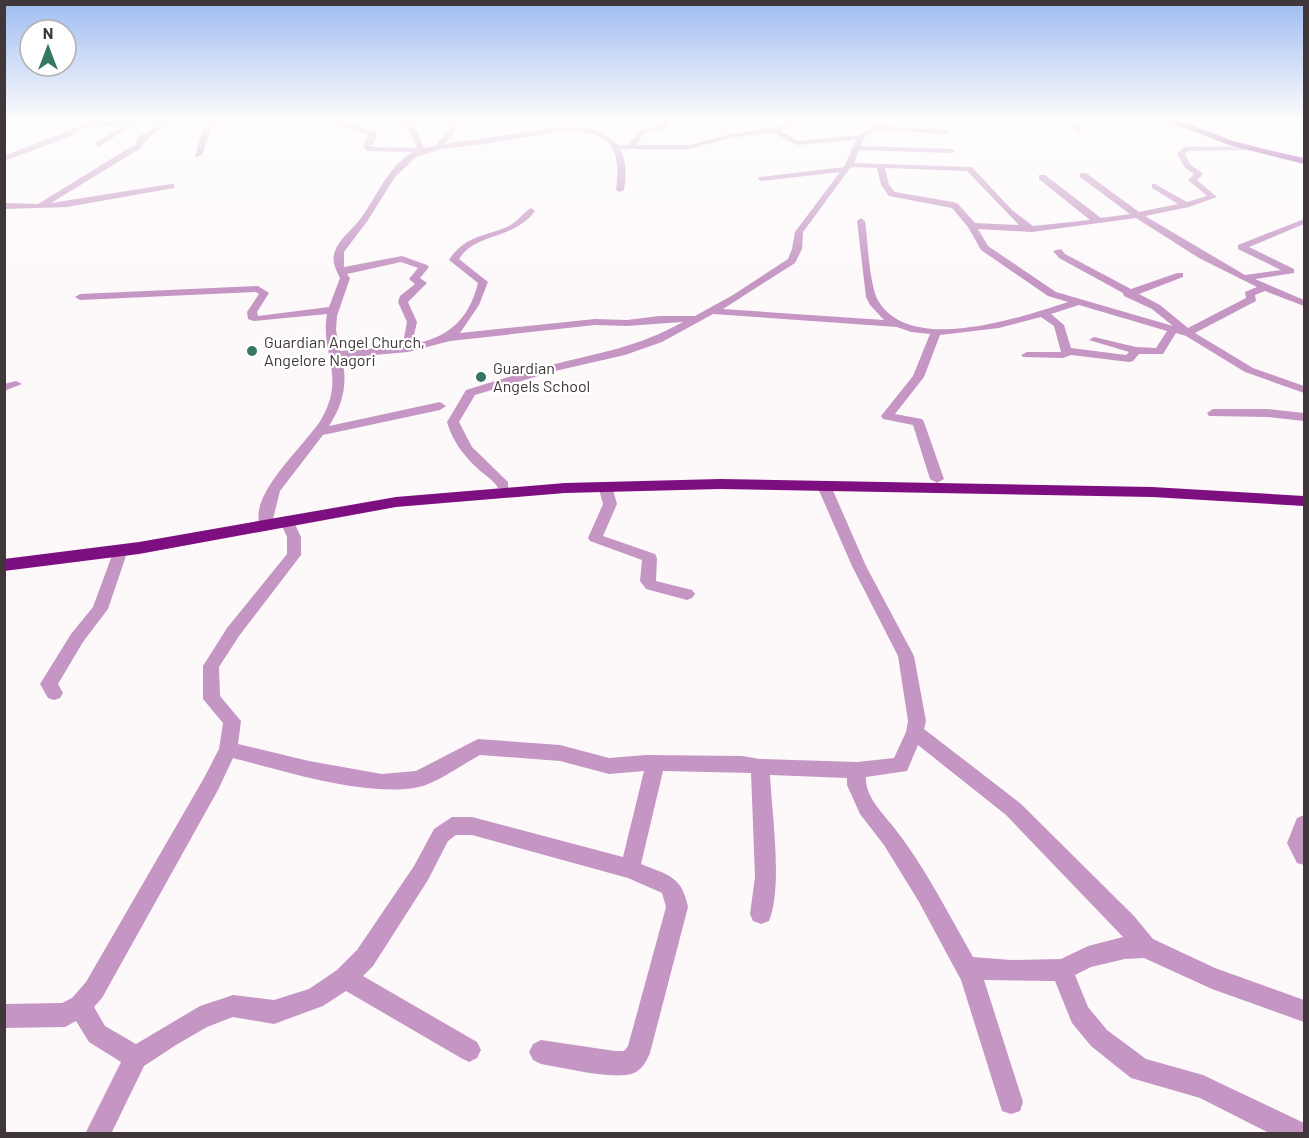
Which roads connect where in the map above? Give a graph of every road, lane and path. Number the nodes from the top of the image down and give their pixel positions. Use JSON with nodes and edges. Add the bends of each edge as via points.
{"nodes":[{"id":1,"x":95,"y":172,"type":"edge"},
{"id":2,"x":397,"y":172,"type":"edge"},
{"id":3,"x":621,"y":172,"type":"edge"},
{"id":4,"x":811,"y":172,"type":"edge"},
{"id":5,"x":844,"y":172,"type":"edge"},
{"id":6,"x":882,"y":172,"type":"edge"},
{"id":7,"x":972,"y":172,"type":"edge"},
{"id":8,"x":1196,"y":172,"type":"edge"},
{"id":9,"x":1083,"y":175,"type":"dead end"},
{"id":10,"x":1042,"y":177,"type":"dead end"},
{"id":11,"x":762,"y":179,"type":"dead end"},
{"id":12,"x":171,"y":186,"type":"dead end"},
{"id":13,"x":1155,"y":186,"type":"dead end"},
{"id":14,"x":620,"y":190,"type":"dead end"},
{"id":15,"x":1186,"y":205,"type":"junction"},
{"id":16,"x":4,"y":206,"type":"edge"},
{"id":17,"x":36,"y":208,"type":"junction"},
{"id":18,"x":531,"y":211,"type":"dead end"},
{"id":19,"x":1139,"y":216,"type":"junction"},
{"id":20,"x":861,"y":221,"type":"dead end"},
{"id":21,"x":1305,"y":221,"type":"edge"},
{"id":22,"x":1098,"y":222,"type":"junction"},
{"id":23,"x":972,"y":226,"type":"junction"},
{"id":24,"x":1026,"y":228,"type":"junction"},
{"id":25,"x":1058,"y":251,"type":"dead end"},
{"id":26,"x":342,"y":272,"type":"junction"},
{"id":27,"x":1180,"y":275,"type":"dead end"},
{"id":28,"x":1244,"y":278,"type":"junction"},
{"id":29,"x":1266,"y":286,"type":"junction"},
{"id":30,"x":1128,"y":294,"type":"junction"},
{"id":31,"x":81,"y":297,"type":"dead end"},
{"id":32,"x":1075,"y":303,"type":"junction"},
{"id":33,"x":1305,"y":303,"type":"edge"},
{"id":34,"x":333,"y":310,"type":"junction"},
{"id":35,"x":711,"y":311,"type":"junction"},
{"id":36,"x":1043,"y":313,"type":"junction"},
{"id":37,"x":698,"y":319,"type":"junction"},
{"id":38,"x":898,"y":324,"type":"junction"},
{"id":39,"x":1173,"y":329,"type":"junction"},
{"id":40,"x":936,"y":332,"type":"junction"},
{"id":41,"x":1186,"y":333,"type":"junction"},
{"id":42,"x":448,"y":338,"type":"junction"},
{"id":43,"x":1094,"y":340,"type":"dead end"},
{"id":44,"x":408,"y":343,"type":"dead end"},
{"id":45,"x":1136,"y":350,"type":"junction"},
{"id":46,"x":1067,"y":351,"type":"junction"},
{"id":47,"x":336,"y":355,"type":"junction"},
{"id":48,"x":1027,"y":355,"type":"dead end"},
{"id":49,"x":1305,"y":390,"type":"edge"},
{"id":50,"x":440,"y":406,"type":"dead end"},
{"id":51,"x":1212,"y":413,"type":"dead end"},
{"id":52,"x":1305,"y":417,"type":"edge"},
{"id":53,"x":321,"y":432,"type":"junction"},
{"id":54,"x":937,"y":479,"type":"junction"},
{"id":55,"x":503,"y":485,"type":"junction"},
{"id":56,"x":605,"y":486,"type":"junction"},
{"id":57,"x":824,"y":486,"type":"junction"},
{"id":58,"x":1305,"y":493,"type":"edge"},
{"id":59,"x":1305,"y":501,"type":"edge"},
{"id":60,"x":266,"y":520,"type":"junction"},
{"id":61,"x":287,"y":520,"type":"junction"},
{"id":62,"x":121,"y":550,"type":"junction"},
{"id":63,"x":4,"y":555,"type":"edge"},
{"id":64,"x":4,"y":565,"type":"edge"},
{"id":65,"x":687,"y":594,"type":"dead end"},
{"id":66,"x":54,"y":693,"type":"dead end"},
{"id":67,"x":915,"y":732,"type":"junction"},
{"id":68,"x":228,"y":748,"type":"junction"},
{"id":69,"x":652,"y":763,"type":"junction"},
{"id":70,"x":760,"y":767,"type":"junction"},
{"id":71,"x":857,"y":770,"type":"junction"},
{"id":72,"x":1305,"y":824,"type":"edge"},
{"id":73,"x":1305,"y":856,"type":"edge"},
{"id":74,"x":630,"y":869,"type":"junction"},
{"id":75,"x":761,"y":914,"type":"dead end"},
{"id":76,"x":1145,"y":947,"type":"junction"},
{"id":77,"x":967,"y":968,"type":"junction"},
{"id":78,"x":1062,"y":970,"type":"junction"},
{"id":79,"x":345,"y":978,"type":"junction"},
{"id":80,"x":80,"y":1006,"type":"junction"},
{"id":81,"x":1305,"y":1011,"type":"edge"},
{"id":82,"x":4,"y":1016,"type":"edge"},
{"id":83,"x":469,"y":1050,"type":"dead end"},
{"id":84,"x":541,"y":1052,"type":"dead end"},
{"id":85,"x":136,"y":1058,"type":"junction"},
{"id":86,"x":1011,"y":1102,"type":"dead end"},
{"id":87,"x":97,"y":1134,"type":"edge"},
{"id":88,"x":1299,"y":1134,"type":"edge"}],
"edges":[{"from":1,"to":17,"type":"street"},
{"from":2,"to":26,"type":"street","via":[[339,252]]},
{"from":3,"to":14,"type":"street"},
{"from":4,"to":11,"type":"street"},
{"from":5,"to":35,"type":"street","via":[[799,232],[792,261]]},
{"from":6,"to":23,"type":"street","via":[[892,194],[955,206]]},
{"from":7,"to":24,"type":"street"},
{"from":8,"to":15,"type":"street","via":[[1199,174],[1192,180],[1214,195]]},
{"from":9,"to":19,"type":"street"},
{"from":10,"to":22,"type":"street"},
{"from":12,"to":17,"type":"street"},
{"from":13,"to":15,"type":"street"},
{"from":15,"to":19,"type":"street"},
{"from":16,"to":17,"type":"street"},
{"from":18,"to":42,"type":"street","via":[[527,219],[512,228],[457,252],[453,260],[483,282],[480,298]]},
{"from":19,"to":22,"type":"street"},
{"from":19,"to":28,"type":"street"},
{"from":20,"to":38,"type":"street","via":[[871,296],[882,315]]},
{"from":21,"to":28,"type":"street","via":[[1241,247],[1291,271]]},
{"from":22,"to":24,"type":"street"},
{"from":23,"to":24,"type":"street"},
{"from":23,"to":32,"type":"street","via":[[984,248],[1035,285]]},
{"from":25,"to":30,"type":"street"},
{"from":26,"to":34,"type":"street","via":[[345,278]]},
{"from":26,"to":44,"type":"street","via":[[402,259],[424,267],[414,279],[422,283],[403,302],[412,322]]},
{"from":27,"to":30,"type":"street"},
{"from":28,"to":29,"type":"street"},
{"from":29,"to":33,"type":"street"},
{"from":29,"to":41,"type":"street","via":[[1249,294],[1252,299]]},
{"from":30,"to":41,"type":"street","via":[[1156,307]]},
{"from":31,"to":34,"type":"street","via":[[258,290],[264,293],[252,312],[257,319]]},
{"from":32,"to":36,"type":"street"},
{"from":32,"to":39,"type":"street"},
{"from":34,"to":47,"type":"street","via":[[331,328]]},
{"from":35,"to":37,"type":"street"},
{"from":35,"to":38,"type":"street"},
{"from":36,"to":40,"type":"street","via":[[981,328]]},
{"from":36,"to":46,"type":"street","via":[[1059,325]]},
{"from":37,"to":42,"type":"street","via":[[596,322]]},
{"from":37,"to":55,"type":"street","via":[[658,340],[621,353],[552,368],[470,393],[453,422],[457,437]]},
{"from":38,"to":40,"type":"street"},
{"from":39,"to":41,"type":"street"},
{"from":39,"to":45,"type":"street","via":[[1160,352]]},
{"from":40,"to":54,"type":"street","via":[[918,377],[888,416],[918,422]]},
{"from":41,"to":49,"type":"street","via":[[1249,370]]},
{"from":42,"to":47,"type":"street"},
{"from":43,"to":45,"type":"street"},
{"from":45,"to":46,"type":"street","via":[[1129,359]]},
{"from":46,"to":48,"type":"street","via":[[1066,355]]},
{"from":47,"to":53,"type":"street","via":[[341,376],[335,403]]},
{"from":50,"to":53,"type":"street"},
{"from":51,"to":52,"type":"street"},
{"from":53,"to":60,"type":"street","via":[[279,481],[268,499]]},
{"from":54,"to":55,"type":"highway","via":[[709,475]]},
{"from":54,"to":58,"type":"highway","via":[[1195,485]]},
{"from":55,"to":60,"type":"highway","via":[[390,495]]},
{"from":56,"to":57,"type":"highway"},
{"from":56,"to":61,"type":"highway","via":[[396,502]]},
{"from":56,"to":65,"type":"street","via":[[610,504],[595,538],[650,558],[651,585]]},
{"from":57,"to":59,"type":"highway","via":[[1174,493]]},
{"from":57,"to":67,"type":"street","via":[[859,566],[906,656],[917,721]]},
{"from":60,"to":61,"type":"highway"},
{"from":60,"to":62,"type":"highway"},
{"from":60,"to":63,"type":"highway"},
{"from":61,"to":68,"type":"street","via":[[294,537],[294,555],[211,666],[212,699],[232,721]]},
{"from":62,"to":64,"type":"highway"},
{"from":62,"to":66,"type":"street","via":[[100,609],[49,684]]},
{"from":67,"to":71,"type":"street","via":[[900,765]]},
{"from":67,"to":76,"type":"street","via":[[1012,809]]},
{"from":68,"to":69,"type":"street","via":[[381,782],[418,779],[478,747],[560,753],[609,766]]},
{"from":68,"to":80,"type":"street","via":[[133,923],[94,990]]},
{"from":69,"to":70,"type":"street"},
{"from":69,"to":74,"type":"street","via":[[654,770]]},
{"from":70,"to":71,"type":"street"},
{"from":70,"to":75,"type":"street","via":[[765,877]]},
{"from":71,"to":77,"type":"street","via":[[856,785],[867,808],[926,895]]},
{"from":72,"to":73,"type":"street","via":[[1297,843]]},
{"from":74,"to":79,"type":"street","via":[[472,826],[452,826],[441,835],[365,958]]},
{"from":74,"to":84,"type":"street","via":[[669,886],[677,907],[638,1053],[629,1062],[615,1063]]},
{"from":76,"to":78,"type":"street","via":[[1088,957]]},
{"from":76,"to":81,"type":"street","via":[[1212,978]]},
{"from":77,"to":78,"type":"street"},
{"from":77,"to":86,"type":"street"},
{"from":78,"to":88,"type":"street","via":[[1080,1015],[1099,1038],[1140,1069],[1203,1087]]},
{"from":79,"to":83,"type":"street"},
{"from":79,"to":85,"type":"street","via":[[315,998],[274,1012],[233,1006],[200,1018]]},
{"from":80,"to":82,"type":"street","via":[[65,1015]]},
{"from":80,"to":85,"type":"street","via":[[97,1034]]},
{"from":85,"to":87,"type":"street"}]}
